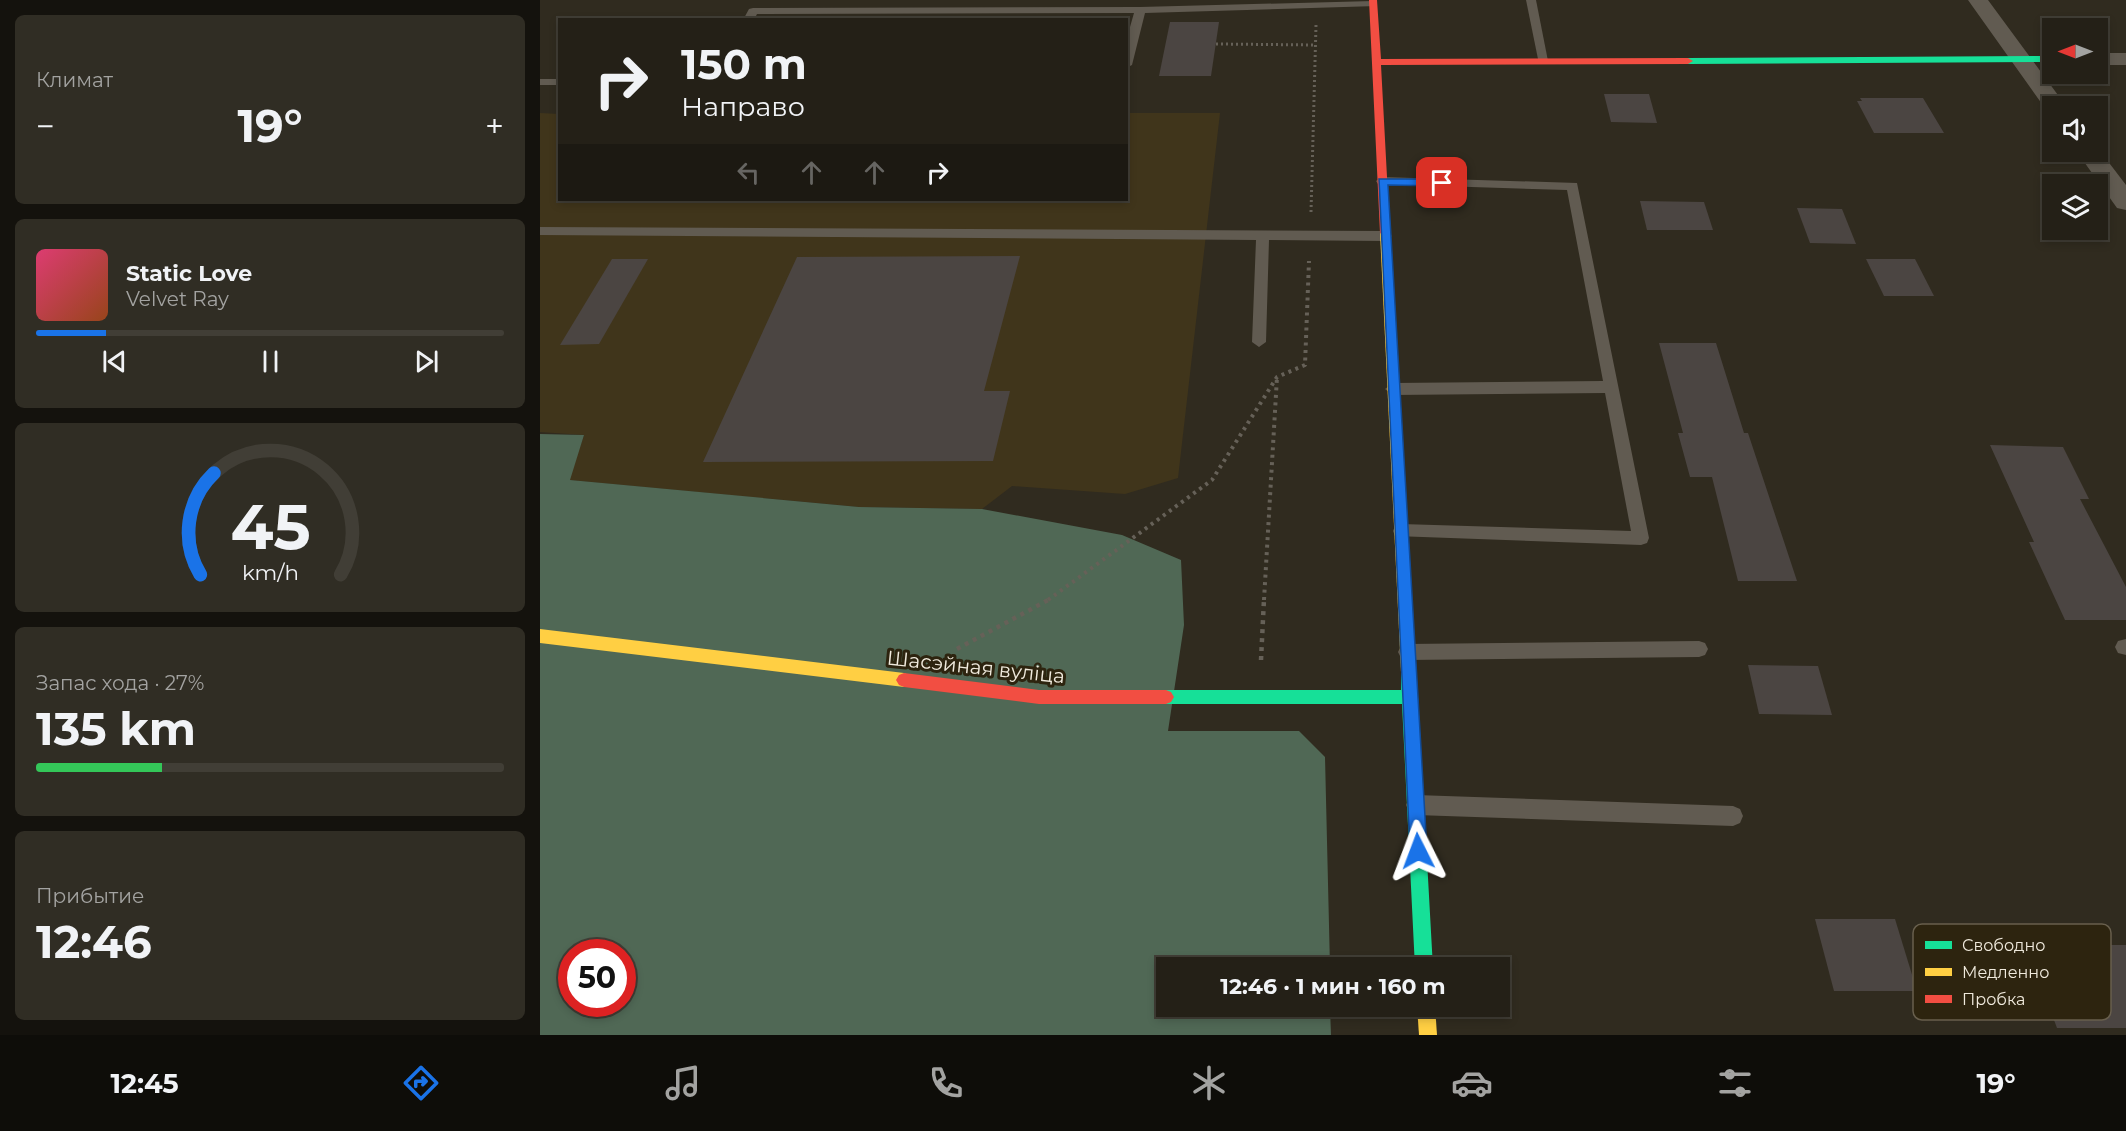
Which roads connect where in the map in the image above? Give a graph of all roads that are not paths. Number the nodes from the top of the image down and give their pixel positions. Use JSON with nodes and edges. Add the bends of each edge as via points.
{"nodes":[{"id":1,"x":761,"y":0,"type":"edge"},
{"id":2,"x":1531,"y":0,"type":"edge"},
{"id":3,"x":1978,"y":0,"type":"edge"},
{"id":4,"x":1373,"y":2,"type":"edge"},
{"id":5,"x":1104,"y":5,"type":"edge"},
{"id":6,"x":1140,"y":10,"type":"junction"},
{"id":7,"x":751,"y":15,"type":"edge"},
{"id":8,"x":1128,"y":57,"type":"edge"},
{"id":9,"x":2020,"y":58,"type":"junction"},
{"id":10,"x":2042,"y":58,"type":"edge"},
{"id":11,"x":1544,"y":59,"type":"junction"},
{"id":12,"x":2108,"y":59,"type":"edge"},
{"id":13,"x":2126,"y":59,"type":"edge"},
{"id":14,"x":1376,"y":62,"type":"junction"},
{"id":15,"x":540,"y":82,"type":"edge"},
{"id":16,"x":558,"y":82,"type":"edge"},
{"id":17,"x":2048,"y":96,"type":"edge"},
{"id":18,"x":2096,"y":162,"type":"edge"},
{"id":19,"x":1382,"y":181,"type":"junction"},
{"id":20,"x":2126,"y":202,"type":"edge"},
{"id":21,"x":540,"y":231,"type":"edge"},
{"id":22,"x":1263,"y":236,"type":"junction"},
{"id":23,"x":1385,"y":236,"type":"junction"},
{"id":24,"x":1259,"y":342,"type":"dead end"},
{"id":25,"x":1612,"y":387,"type":"junction"},
{"id":26,"x":1394,"y":389,"type":"junction"},
{"id":27,"x":1401,"y":531,"type":"junction"},
{"id":28,"x":540,"y":636,"type":"edge"},
{"id":29,"x":1699,"y":649,"type":"dead end"},
{"id":30,"x":1407,"y":652,"type":"junction"},
{"id":31,"x":1410,"y":698,"type":"junction"},
{"id":32,"x":1416,"y":805,"type":"junction"},
{"id":33,"x":1733,"y":816,"type":"dead end"},
{"id":34,"x":1423,"y":957,"type":"edge"},
{"id":35,"x":1427,"y":1017,"type":"edge"},
{"id":36,"x":1428,"y":1035,"type":"edge"}],
"edges":[{"from":1,"to":7,"type":"lane"},
{"from":2,"to":11,"type":"lane"},
{"from":3,"to":9,"type":"street"},
{"from":4,"to":6,"type":"lane"},
{"from":4,"to":14,"type":"street"},
{"from":5,"to":6,"type":"lane"},
{"from":5,"to":7,"type":"lane"},
{"from":6,"to":8,"type":"lane"},
{"from":9,"to":10,"type":"street"},
{"from":9,"to":11,"type":"street"},
{"from":9,"to":17,"type":"street"},
{"from":11,"to":14,"type":"street"},
{"from":12,"to":13,"type":"street"},
{"from":14,"to":19,"type":"street"},
{"from":15,"to":16,"type":"lane"},
{"from":18,"to":20,"type":"street"},
{"from":19,"to":23,"type":"street"},
{"from":19,"to":25,"type":"lane","via":[[1573,186]]},
{"from":21,"to":22,"type":"lane"},
{"from":22,"to":23,"type":"lane"},
{"from":22,"to":24,"type":"lane"},
{"from":23,"to":26,"type":"street"},
{"from":25,"to":26,"type":"lane"},
{"from":25,"to":27,"type":"lane","via":[[1641,538]]},
{"from":26,"to":27,"type":"street"},
{"from":27,"to":30,"type":"street"},
{"from":28,"to":31,"type":"street","name":"Шасэйная вуліца","via":[[1039,697]]},
{"from":29,"to":30,"type":"lane"},
{"from":30,"to":31,"type":"street"},
{"from":31,"to":32,"type":"street"},
{"from":32,"to":33,"type":"lane"},
{"from":32,"to":34,"type":"street"},
{"from":35,"to":36,"type":"street"}]}
